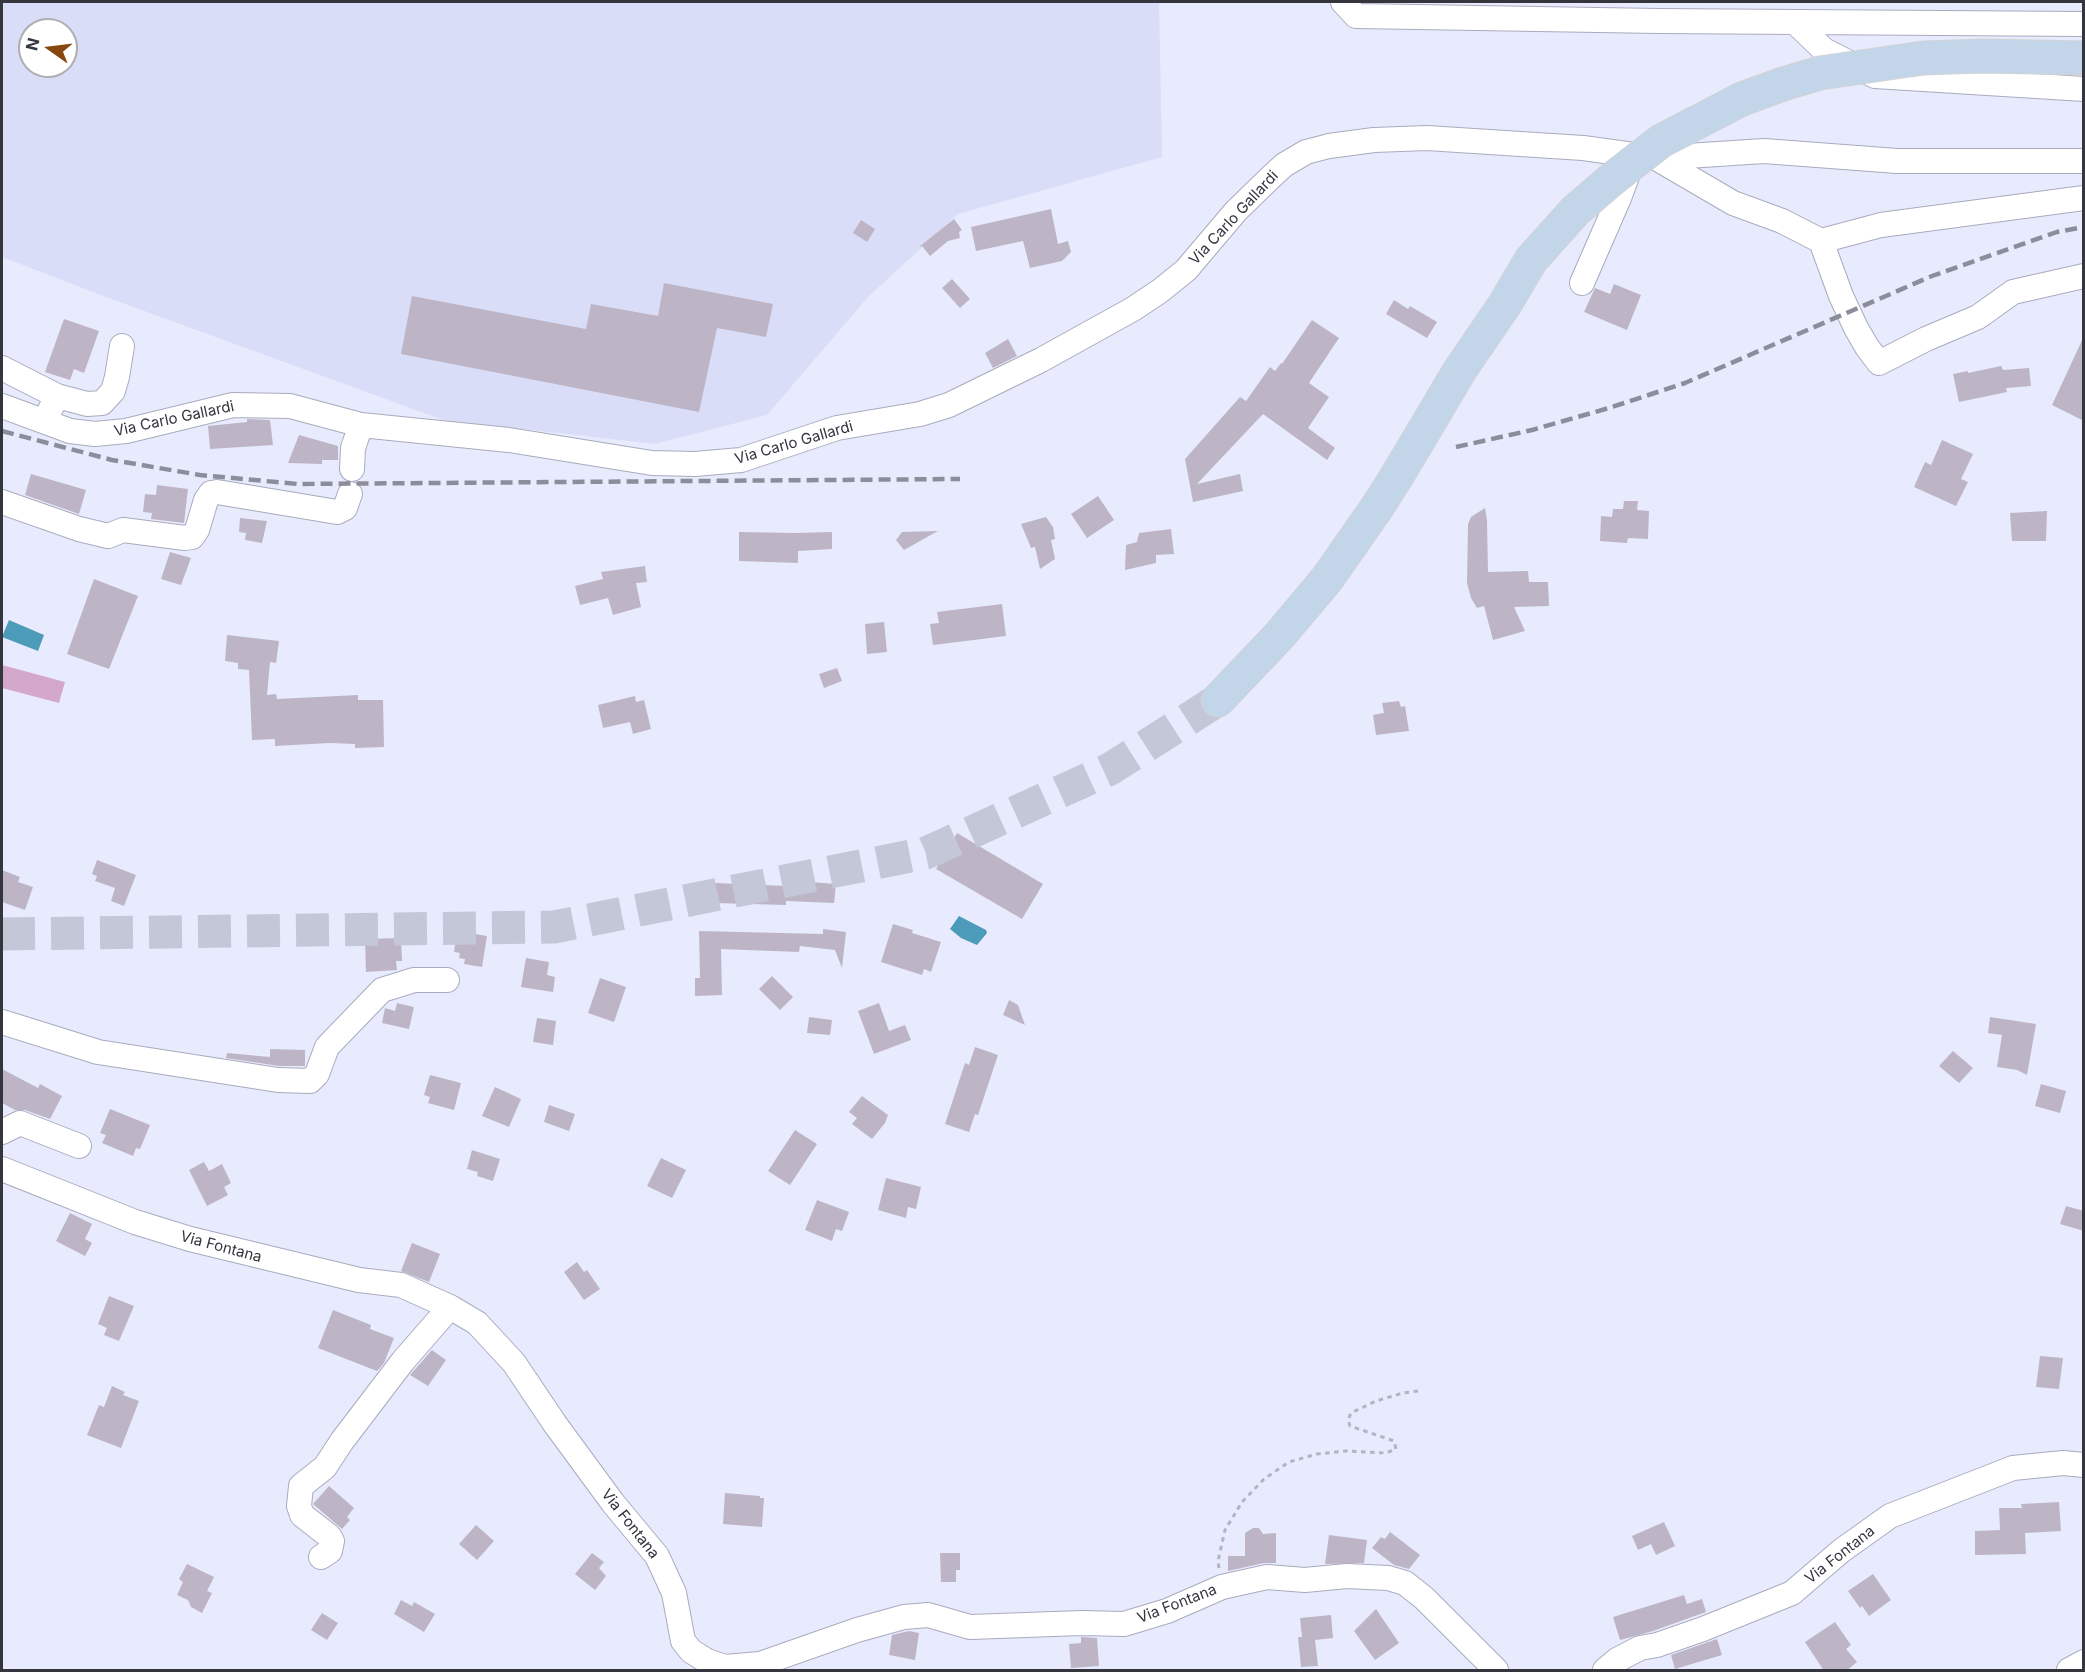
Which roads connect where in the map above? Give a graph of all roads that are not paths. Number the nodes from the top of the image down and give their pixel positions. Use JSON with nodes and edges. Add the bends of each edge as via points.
{"nodes":[{"id":1,"x":1343,"y":2,"type":"edge"},
{"id":2,"x":1795,"y":22,"type":"junction"},
{"id":3,"x":2084,"y":24,"type":"edge"},
{"id":4,"x":2084,"y":58,"type":"edge"},
{"id":5,"x":2084,"y":89,"type":"edge"},
{"id":6,"x":1645,"y":156,"type":"junction"},
{"id":7,"x":2084,"y":161,"type":"edge"},
{"id":8,"x":2084,"y":198,"type":"edge"},
{"id":9,"x":1821,"y":241,"type":"junction"},
{"id":10,"x":2084,"y":276,"type":"edge"},
{"id":11,"x":1582,"y":283,"type":"dead end"},
{"id":12,"x":122,"y":346,"type":"dead end"},
{"id":13,"x":2,"y":368,"type":"edge"},
{"id":14,"x":57,"y":396,"type":"junction"},
{"id":15,"x":2,"y":406,"type":"edge"},
{"id":16,"x":44,"y":423,"type":"junction"},
{"id":17,"x":361,"y":425,"type":"junction"},
{"id":18,"x":352,"y":469,"type":"dead end"},
{"id":19,"x":350,"y":494,"type":"dead end"},
{"id":20,"x":2,"y":502,"type":"edge"},
{"id":21,"x":1218,"y":700,"type":"tunnel mouth"},
{"id":22,"x":447,"y":980,"type":"dead end"},
{"id":23,"x":2,"y":1022,"type":"edge"},
{"id":24,"x":2,"y":1132,"type":"edge"},
{"id":25,"x":79,"y":1146,"type":"dead end"},
{"id":26,"x":2,"y":1169,"type":"edge"},
{"id":27,"x":450,"y":1307,"type":"junction"},
{"id":28,"x":2084,"y":1465,"type":"edge"},
{"id":29,"x":321,"y":1557,"type":"dead end"},
{"id":30,"x":2084,"y":1662,"type":"edge"},
{"id":31,"x":1496,"y":1671,"type":"edge"},
{"id":32,"x":1605,"y":1671,"type":"edge"},
{"id":33,"x":2069,"y":1671,"type":"edge"}],
"edges":[{"from":1,"to":2,"type":"street","via":[[1356,16]]},
{"from":2,"to":3,"type":"street"},
{"from":2,"to":5,"type":"street","via":[[1824,50],[1875,76]]},
{"from":4,"to":21,"type":"highway","bridge":true,"via":[[1923,58],[1820,73],[1742,99],[1672,135],[1611,180],[1575,211],[1531,260],[1378,506],[1327,579]]},
{"from":6,"to":7,"type":"street","via":[[1764,151],[1897,161]]},
{"from":6,"to":9,"type":"street","via":[[1733,203]]},
{"from":6,"to":11,"type":"street","via":[[1619,198]]},
{"from":6,"to":17,"type":"street","name":"Via Carlo Gallardi","via":[[1583,147],[1427,138],[1374,140],[1306,153],[1284,165],[1260,186],[1186,270],[1160,291],[1041,360],[949,405],[837,428],[741,460],[652,463],[509,440]]},
{"from":8,"to":9,"type":"street","via":[[1881,225]]},
{"from":9,"to":10,"type":"street","via":[[1856,328],[1879,363],[1978,317],[2013,292]]},
{"from":12,"to":14,"type":"street","via":[[115,384],[102,403],[87,404]]},
{"from":13,"to":14,"type":"street"},
{"from":14,"to":16,"type":"street"},
{"from":15,"to":16,"type":"street","name":"Via Carlo Gallardi"},
{"from":16,"to":17,"type":"street","name":"Via Carlo Gallardi","via":[[95,434],[126,431],[233,405],[290,406]]},
{"from":17,"to":18,"type":"street","via":[[353,448]]},
{"from":19,"to":20,"type":"street","via":[[345,508],[337,512],[217,492],[206,500],[197,530],[192,537],[185,538],[123,530],[108,536]]},
{"from":22,"to":23,"type":"street","via":[[414,980],[382,990],[327,1047],[317,1074],[310,1081],[278,1080],[98,1052]]},
{"from":24,"to":25,"type":"street","via":[[20,1123]]},
{"from":26,"to":27,"type":"street","name":"Via Fontana","via":[[135,1222],[189,1239],[359,1280],[401,1285]]},
{"from":27,"to":29,"type":"street","via":[[403,1361],[325,1467],[301,1486],[302,1515],[332,1540],[330,1551]]},
{"from":27,"to":31,"type":"street","name":"Via Fontana","via":[[477,1323],[514,1363],[613,1503],[657,1556],[674,1593],[683,1641],[707,1661],[725,1667],[760,1664],[904,1617],[928,1615],[970,1627],[1125,1624],[1222,1587],[1267,1577],[1305,1580],[1347,1576],[1405,1583]]},
{"from":28,"to":32,"type":"street","name":"Via Fontana","via":[[2013,1468],[1890,1516],[1792,1593],[1703,1629],[1640,1648]]},
{"from":30,"to":33,"type":"street"}]}
